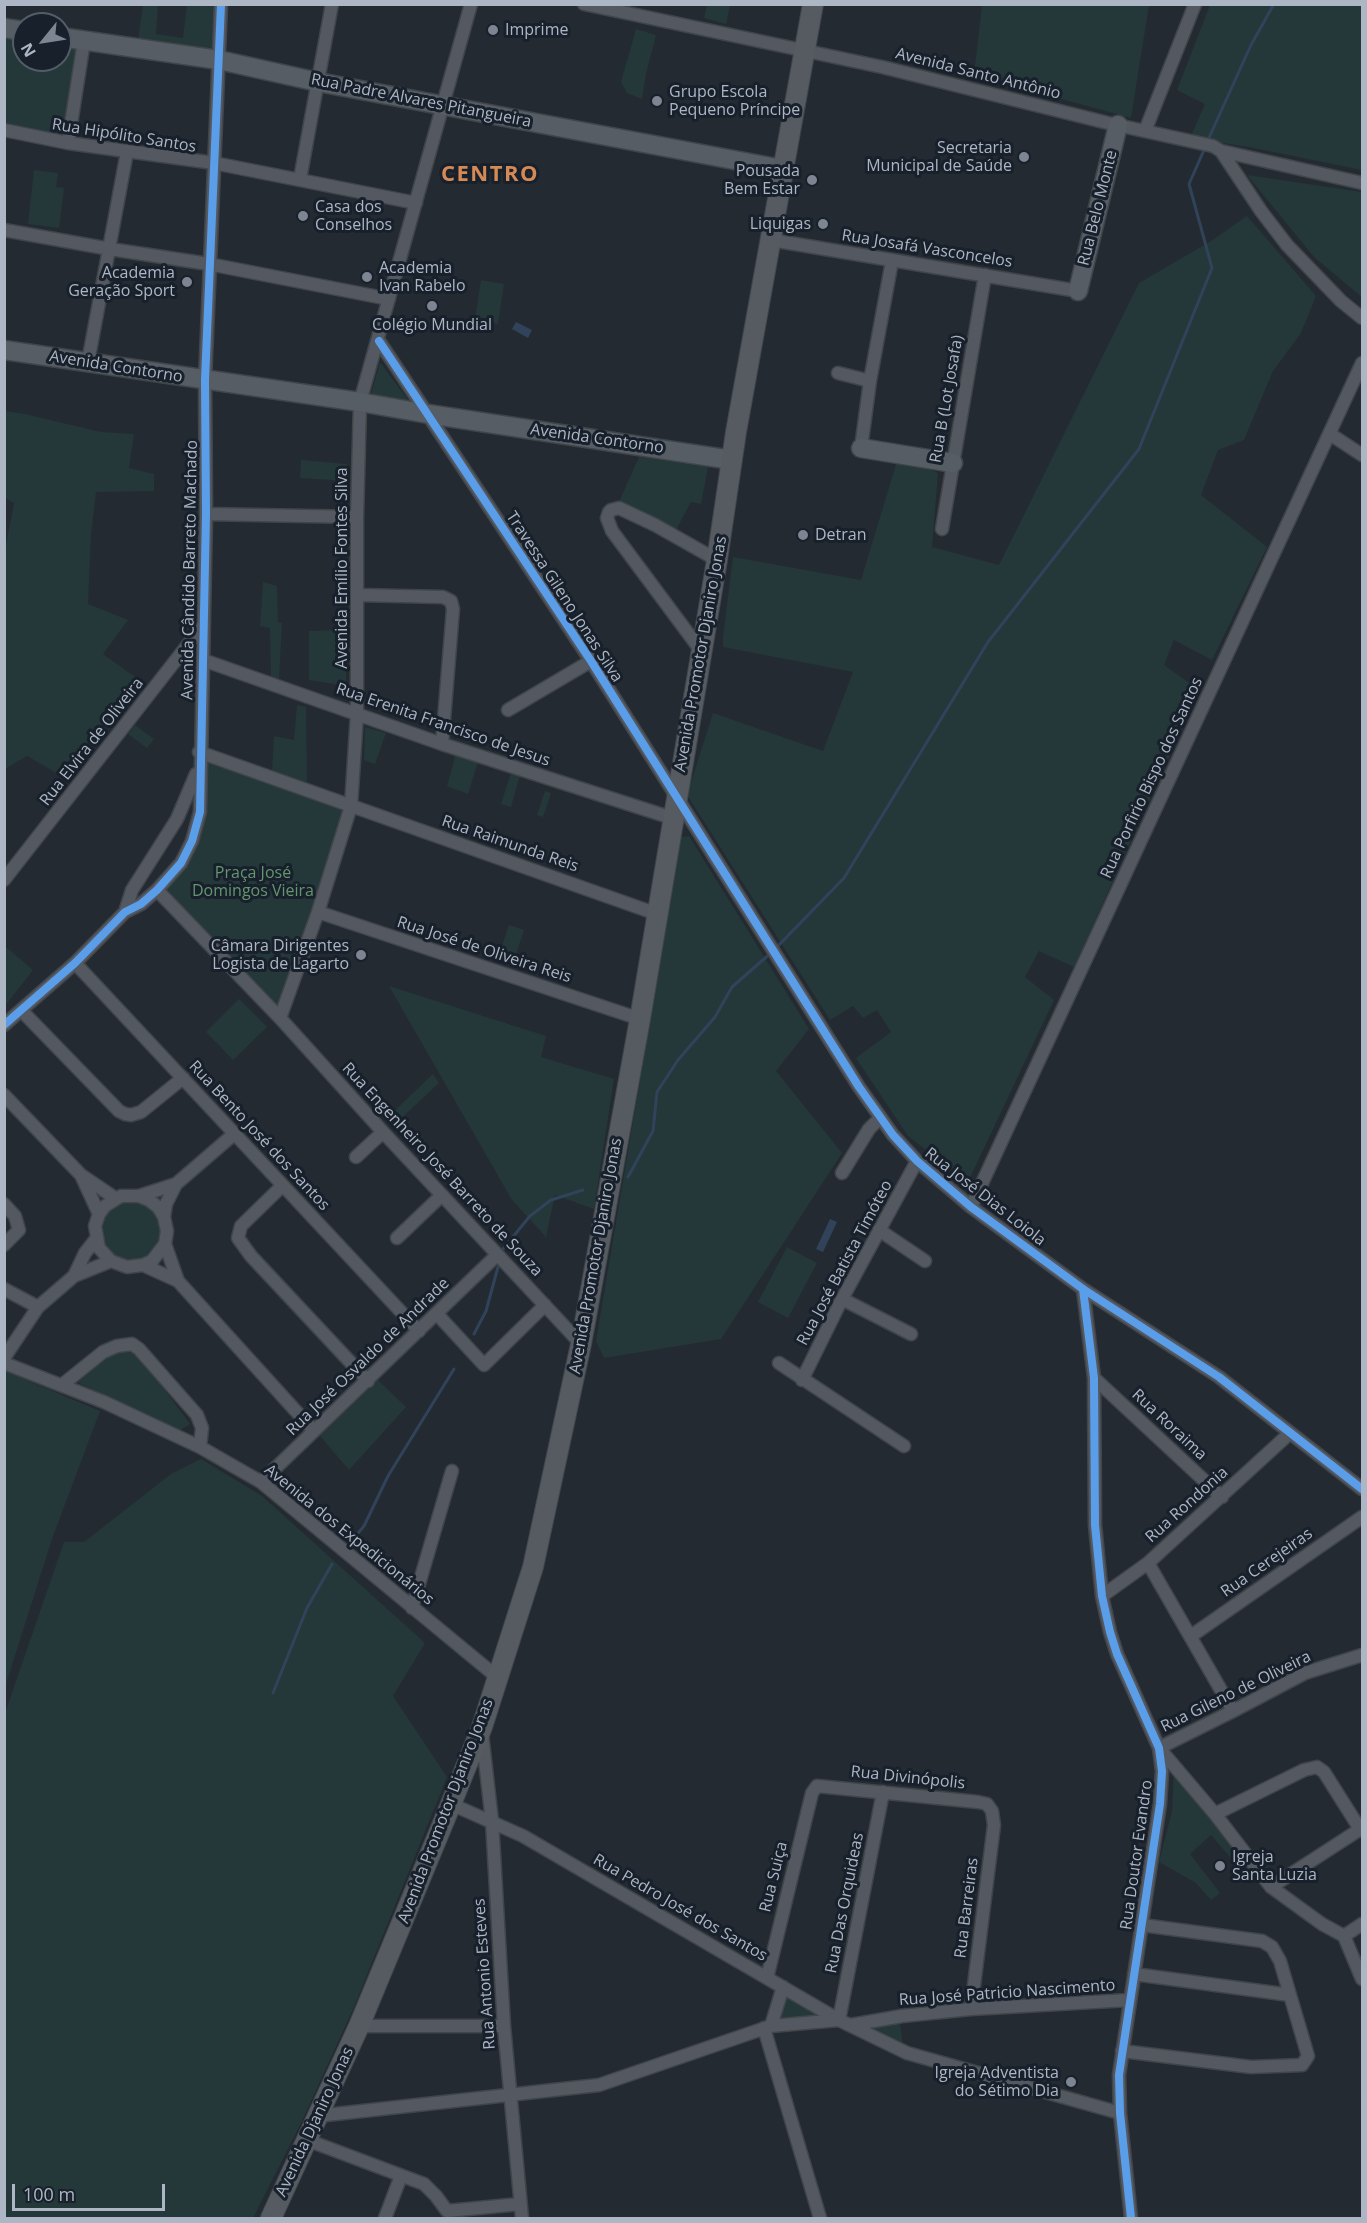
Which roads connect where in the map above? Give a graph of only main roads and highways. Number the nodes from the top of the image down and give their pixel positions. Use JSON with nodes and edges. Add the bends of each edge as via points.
{"nodes":[{"id":1,"x":813,"y":4,"type":"edge"},
{"id":2,"x":359,"y":2026,"type":"joint"},
{"id":3,"x":271,"y":2218,"type":"edge"}],
"edges":[{"from":1,"to":2,"type":"main road","name":"Avenida Promotor Djaniro Jonas","via":[[732,460],[640,1018],[581,1344],[533,1567],[482,1727]]},
{"from":2,"to":3,"type":"main road","name":"Avenida Djaniro Jonas"}]}
